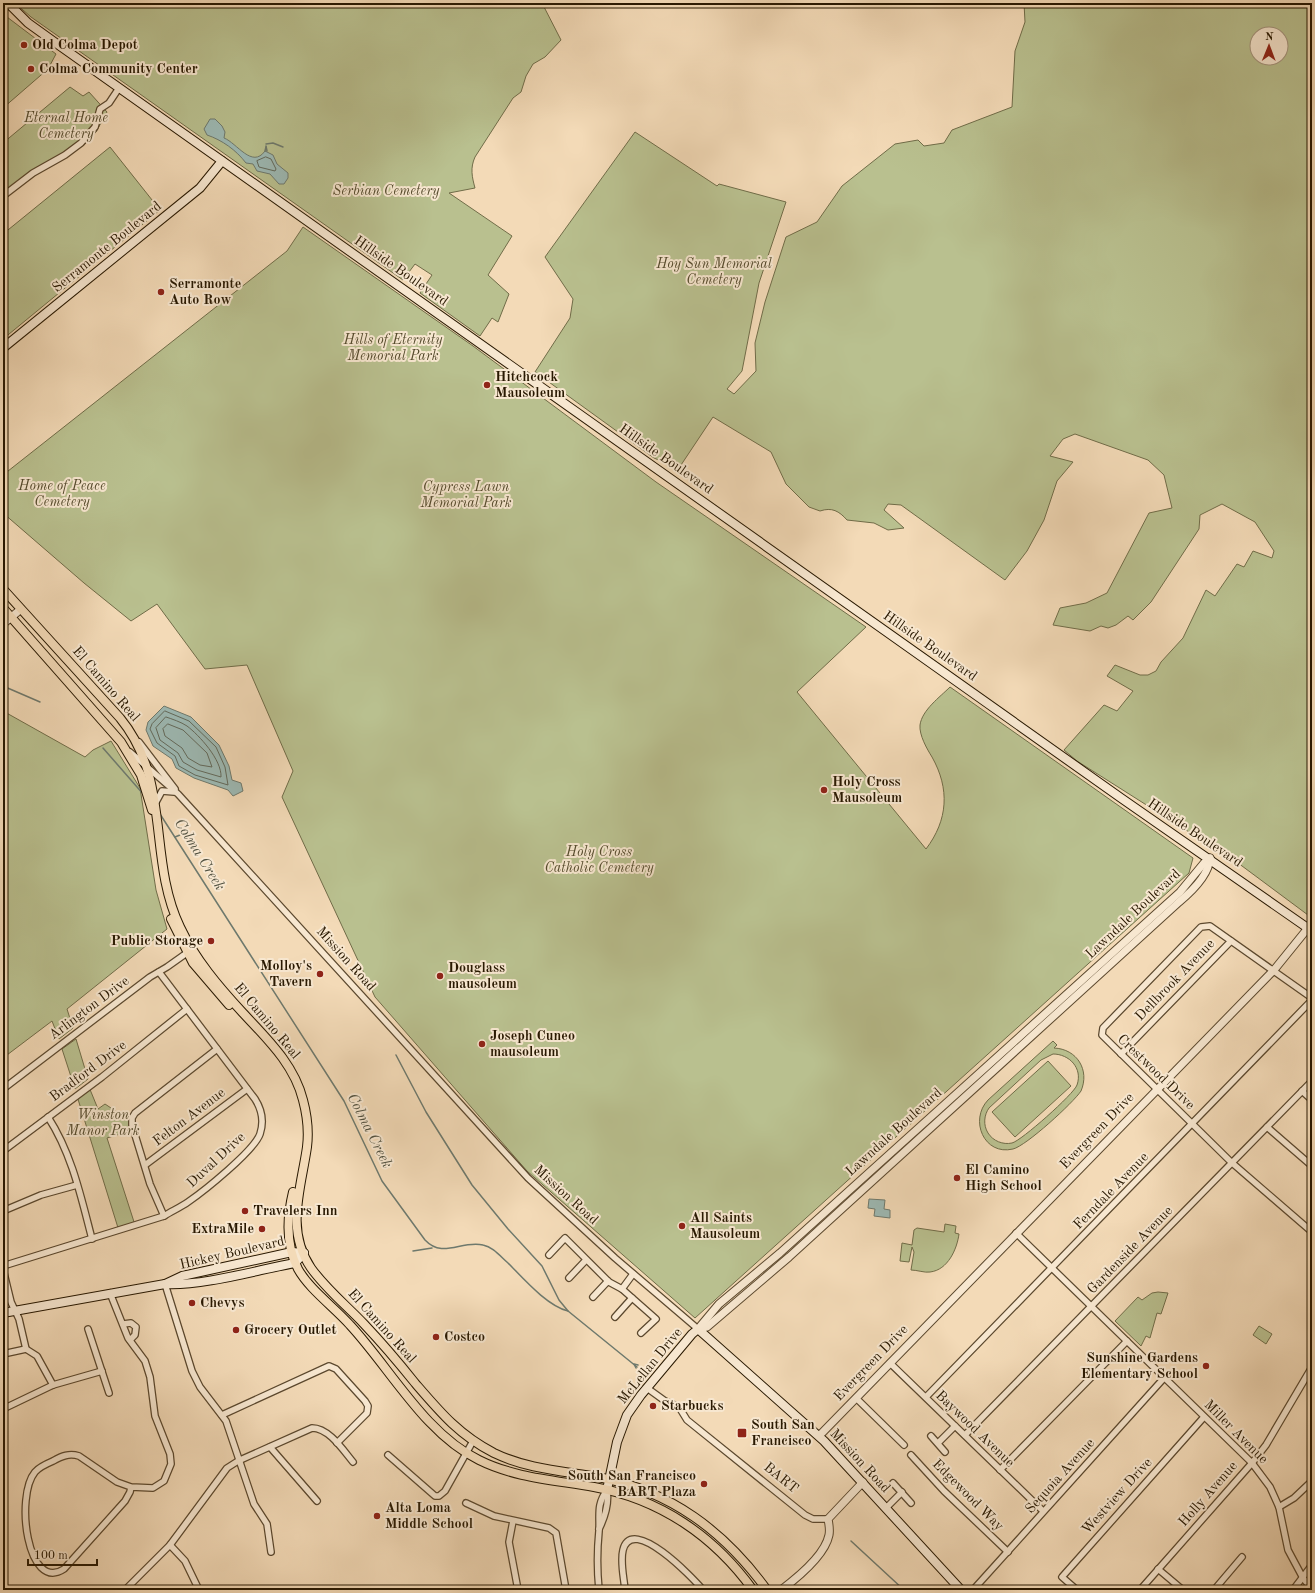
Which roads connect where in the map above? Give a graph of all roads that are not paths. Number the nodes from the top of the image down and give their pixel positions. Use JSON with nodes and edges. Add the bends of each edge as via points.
{"nodes":[{"id":1,"x":7,"y":6,"type":"edge"},
{"id":2,"x":119,"y":88,"type":"junction"},
{"id":3,"x":222,"y":161,"type":"junction"},
{"id":4,"x":3,"y":196,"type":"edge"},
{"id":5,"x":3,"y":348,"type":"edge"},
{"id":6,"x":3,"y":589,"type":"edge"},
{"id":7,"x":3,"y":608,"type":"edge"},
{"id":8,"x":21,"y":609,"type":"junction"},
{"id":9,"x":11,"y":617,"type":"junction"},
{"id":10,"x":3,"y":624,"type":"edge"},
{"id":11,"x":132,"y":733,"type":"junction"},
{"id":12,"x":124,"y":746,"type":"junction"},
{"id":13,"x":148,"y":769,"type":"junction"},
{"id":14,"x":178,"y":794,"type":"junction"},
{"id":15,"x":156,"y":802,"type":"junction"},
{"id":16,"x":1210,"y":858,"type":"junction"},
{"id":17,"x":1310,"y":929,"type":"edge"},
{"id":18,"x":1231,"y":941,"type":"junction"},
{"id":19,"x":190,"y":951,"type":"junction"},
{"id":20,"x":1274,"y":970,"type":"junction"},
{"id":21,"x":159,"y":972,"type":"junction"},
{"id":22,"x":1312,"y":999,"type":"edge"},
{"id":23,"x":187,"y":1009,"type":"junction"},
{"id":24,"x":216,"y":1049,"type":"junction"},
{"id":25,"x":1120,"y":1054,"type":"junction"},
{"id":26,"x":1312,"y":1081,"type":"edge"},
{"id":27,"x":3,"y":1089,"type":"edge"},
{"id":28,"x":247,"y":1089,"type":"junction"},
{"id":29,"x":1156,"y":1089,"type":"junction"},
{"id":30,"x":1302,"y":1091,"type":"junction"},
{"id":31,"x":1312,"y":1100,"type":"edge"},
{"id":32,"x":48,"y":1117,"type":"junction"},
{"id":33,"x":1192,"y":1124,"type":"junction"},
{"id":34,"x":1267,"y":1127,"type":"junction"},
{"id":35,"x":3,"y":1151,"type":"edge"},
{"id":36,"x":1231,"y":1162,"type":"junction"},
{"id":37,"x":144,"y":1165,"type":"junction"},
{"id":38,"x":1312,"y":1166,"type":"edge"},
{"id":39,"x":77,"y":1185,"type":"junction"},
{"id":40,"x":3,"y":1212,"type":"edge"},
{"id":41,"x":164,"y":1216,"type":"junction"},
{"id":42,"x":1312,"y":1232,"type":"edge"},
{"id":43,"x":1016,"y":1233,"type":"junction"},
{"id":44,"x":92,"y":1239,"type":"junction"},
{"id":45,"x":292,"y":1252,"type":"junction"},
{"id":46,"x":304,"y":1253,"type":"junction"},
{"id":47,"x":549,"y":1254,"type":"dead end"},
{"id":48,"x":586,"y":1260,"type":"junction"},
{"id":49,"x":295,"y":1263,"type":"junction"},
{"id":50,"x":3,"y":1266,"type":"edge"},
{"id":51,"x":1052,"y":1268,"type":"junction"},
{"id":52,"x":3,"y":1269,"type":"edge"},
{"id":53,"x":634,"y":1274,"type":"junction"},
{"id":54,"x":569,"y":1278,"type":"dead end"},
{"id":55,"x":608,"y":1281,"type":"junction"},
{"id":56,"x":165,"y":1284,"type":"junction"},
{"id":57,"x":622,"y":1289,"type":"junction"},
{"id":58,"x":110,"y":1293,"type":"junction"},
{"id":59,"x":593,"y":1297,"type":"dead end"},
{"id":60,"x":632,"y":1298,"type":"junction"},
{"id":61,"x":1092,"y":1306,"type":"junction"},
{"id":62,"x":15,"y":1311,"type":"junction"},
{"id":63,"x":3,"y":1313,"type":"edge"},
{"id":64,"x":615,"y":1317,"type":"dead end"},
{"id":65,"x":123,"y":1324,"type":"junction"},
{"id":66,"x":88,"y":1329,"type":"dead end"},
{"id":67,"x":698,"y":1329,"type":"junction"},
{"id":68,"x":641,"y":1333,"type":"dead end"},
{"id":69,"x":130,"y":1340,"type":"junction"},
{"id":70,"x":1127,"y":1341,"type":"junction"},
{"id":71,"x":26,"y":1349,"type":"junction"},
{"id":72,"x":3,"y":1354,"type":"edge"},
{"id":73,"x":890,"y":1363,"type":"junction"},
{"id":74,"x":1312,"y":1367,"type":"edge"},
{"id":75,"x":102,"y":1371,"type":"junction"},
{"id":76,"x":1164,"y":1378,"type":"junction"},
{"id":77,"x":53,"y":1385,"type":"junction"},
{"id":78,"x":647,"y":1388,"type":"junction"},
{"id":79,"x":109,"y":1393,"type":"dead end"},
{"id":80,"x":926,"y":1397,"type":"junction"},
{"id":81,"x":856,"y":1398,"type":"junction"},
{"id":82,"x":3,"y":1409,"type":"edge"},
{"id":83,"x":222,"y":1415,"type":"junction"},
{"id":84,"x":1204,"y":1417,"type":"junction"},
{"id":85,"x":955,"y":1426,"type":"junction"},
{"id":86,"x":965,"y":1435,"type":"junction"},
{"id":87,"x":819,"y":1436,"type":"junction"},
{"id":88,"x":931,"y":1436,"type":"dead end"},
{"id":89,"x":473,"y":1441,"type":"junction"},
{"id":90,"x":337,"y":1443,"type":"junction"},
{"id":91,"x":938,"y":1444,"type":"junction"},
{"id":92,"x":904,"y":1445,"type":"dead end"},
{"id":93,"x":270,"y":1447,"type":"junction"},
{"id":94,"x":945,"y":1452,"type":"dead end"},
{"id":95,"x":465,"y":1453,"type":"junction"},
{"id":96,"x":388,"y":1455,"type":"dead end"},
{"id":97,"x":911,"y":1455,"type":"dead end"},
{"id":98,"x":238,"y":1461,"type":"junction"},
{"id":99,"x":353,"y":1462,"type":"dead end"},
{"id":100,"x":1252,"y":1463,"type":"junction"},
{"id":101,"x":1000,"y":1470,"type":"junction"},
{"id":102,"x":610,"y":1480,"type":"junction"},
{"id":103,"x":1312,"y":1481,"type":"edge"},
{"id":104,"x":863,"y":1482,"type":"junction"},
{"id":105,"x":894,"y":1483,"type":"dead end"},
{"id":106,"x":131,"y":1487,"type":"junction"},
{"id":107,"x":607,"y":1490,"type":"junction"},
{"id":108,"x":902,"y":1492,"type":"junction"},
{"id":109,"x":317,"y":1501,"type":"dead end"},
{"id":110,"x":466,"y":1503,"type":"dead end"},
{"id":111,"x":911,"y":1503,"type":"dead end"},
{"id":112,"x":1279,"y":1507,"type":"junction"},
{"id":113,"x":886,"y":1508,"type":"junction"},
{"id":114,"x":1043,"y":1512,"type":"junction"},
{"id":115,"x":828,"y":1519,"type":"junction"},
{"id":116,"x":513,"y":1521,"type":"junction"},
{"id":117,"x":170,"y":1545,"type":"junction"},
{"id":118,"x":271,"y":1552,"type":"dead end"},
{"id":119,"x":1008,"y":1552,"type":"junction"},
{"id":120,"x":1242,"y":1557,"type":"dead end"},
{"id":121,"x":1312,"y":1565,"type":"edge"},
{"id":122,"x":1158,"y":1569,"type":"junction"},
{"id":123,"x":1303,"y":1578,"type":"junction"},
{"id":124,"x":701,"y":1589,"type":"edge"},
{"id":125,"x":1312,"y":1589,"type":"edge"},
{"id":126,"x":125,"y":1590,"type":"edge"},
{"id":127,"x":199,"y":1590,"type":"edge"},
{"id":128,"x":518,"y":1590,"type":"edge"},
{"id":129,"x":566,"y":1590,"type":"edge"},
{"id":130,"x":599,"y":1590,"type":"edge"},
{"id":131,"x":625,"y":1590,"type":"edge"},
{"id":132,"x":753,"y":1590,"type":"edge"},
{"id":133,"x":767,"y":1590,"type":"edge"},
{"id":134,"x":781,"y":1590,"type":"edge"},
{"id":135,"x":961,"y":1590,"type":"edge"},
{"id":136,"x":973,"y":1590,"type":"edge"},
{"id":137,"x":1077,"y":1590,"type":"edge"},
{"id":138,"x":1140,"y":1590,"type":"edge"},
{"id":139,"x":1183,"y":1590,"type":"edge"},
{"id":140,"x":1214,"y":1590,"type":"edge"},
{"id":141,"x":1293,"y":1590,"type":"edge"}],
"edges":[{"from":1,"to":2,"type":"main road","name":"Hillside Boulevard"},
{"from":2,"to":3,"type":"main road","name":"Hillside Boulevard"},
{"from":2,"to":4,"type":"street","via":[[109,103],[100,109],[95,127],[81,143],[33,173]]},
{"from":3,"to":5,"type":"main road","name":"Serramonte Boulevard","via":[[202,186]]},
{"from":3,"to":16,"type":"main road","name":"Hillside Boulevard"},
{"from":6,"to":8,"type":"main road","name":"El Camino Real"},
{"from":7,"to":9,"type":"main road","name":"El Camino Real"},
{"from":8,"to":9,"type":"street"},
{"from":8,"to":11,"type":"main road","name":"El Camino Real"},
{"from":9,"to":10,"type":"street"},
{"from":9,"to":12,"type":"main road","name":"El Camino Real"},
{"from":11,"to":13,"type":"main road","name":"El Camino Real"},
{"from":11,"to":14,"type":"street","name":"Mission Road"},
{"from":12,"to":13,"type":"street","name":"Mission Road"},
{"from":12,"to":19,"type":"main road","name":"El Camino Real","via":[[137,766],[148,794],[165,902],[175,929]]},
{"from":13,"to":14,"type":"street","name":"Mission Road"},
{"from":13,"to":15,"type":"main road","name":"El Camino Real"},
{"from":14,"to":15,"type":"street","via":[[164,790],[158,795]]},
{"from":14,"to":53,"type":"street","name":"Mission Road","via":[[528,1178]]},
{"from":15,"to":19,"type":"main road","name":"El Camino Real","via":[[166,888]]},
{"from":16,"to":17,"type":"main road","name":"Hillside Boulevard"},
{"from":16,"to":67,"type":"street","name":"Lawndale Boulevard","via":[[1180,892],[780,1253],[724,1300]]},
{"from":17,"to":20,"type":"street","name":"Evergreen Drive"},
{"from":18,"to":20,"type":"street"},
{"from":18,"to":25,"type":"street","name":"Dellbrook Avenue"},
{"from":18,"to":25,"type":"street","name":"Crestwood Drive","via":[[1210,926],[1201,927],[1103,1028],[1102,1035]]},
{"from":19,"to":21,"type":"street","name":"Arlington Drive"},
{"from":19,"to":45,"type":"main road","name":"El Camino Real","via":[[201,973],[278,1060],[296,1093],[303,1130],[289,1216]]},
{"from":19,"to":46,"type":"main road","name":"El Camino Real","via":[[282,1057],[299,1087],[308,1129],[307,1147],[296,1198],[298,1236]]},
{"from":20,"to":22,"type":"street"},
{"from":20,"to":29,"type":"street","name":"Evergreen Drive"},
{"from":21,"to":23,"type":"street","name":"Duval Drive"},
{"from":21,"to":27,"type":"street","name":"Arlington Drive"},
{"from":22,"to":33,"type":"street","name":"Ferndale Avenue"},
{"from":23,"to":24,"type":"street","name":"Duval Drive"},
{"from":23,"to":32,"type":"street","name":"Bradford Drive"},
{"from":24,"to":28,"type":"street","name":"Duval Drive"},
{"from":24,"to":37,"type":"street","via":[[135,1113],[132,1125]]},
{"from":25,"to":29,"type":"street","name":"Crestwood Drive"},
{"from":26,"to":30,"type":"street","name":"Gardenside Avenue"},
{"from":28,"to":37,"type":"street","name":"Felton Avenue"},
{"from":28,"to":41,"type":"street","name":"Duval Drive","via":[[261,1112],[259,1136],[230,1166],[188,1202]]},
{"from":29,"to":33,"type":"street","name":"Crestwood Drive"},
{"from":29,"to":43,"type":"street","name":"Evergreen Drive"},
{"from":30,"to":31,"type":"street"},
{"from":30,"to":34,"type":"street","name":"Gardenside Avenue"},
{"from":32,"to":35,"type":"street","name":"Bradford Drive"},
{"from":32,"to":39,"type":"street","via":[[63,1144]]},
{"from":33,"to":36,"type":"street","name":"Crestwood Drive"},
{"from":33,"to":51,"type":"street","name":"Ferndale Avenue"},
{"from":34,"to":36,"type":"street","name":"Gardenside Avenue"},
{"from":34,"to":38,"type":"street"},
{"from":36,"to":42,"type":"street","name":"Crestwood Drive"},
{"from":36,"to":61,"type":"street","name":"Gardenside Avenue"},
{"from":37,"to":41,"type":"street"},
{"from":39,"to":40,"type":"street","via":[[41,1195]]},
{"from":39,"to":44,"type":"street"},
{"from":41,"to":44,"type":"street","name":"Duval Drive"},
{"from":43,"to":51,"type":"street","name":"Miller Avenue"},
{"from":43,"to":73,"type":"street","name":"Evergreen Drive"},
{"from":44,"to":50,"type":"street","name":"Duval Drive"},
{"from":45,"to":46,"type":"main road","name":"Hickey Boulevard"},
{"from":45,"to":49,"type":"main road","name":"El Camino Real"},
{"from":45,"to":56,"type":"main road","name":"Hickey Boulevard","via":[[182,1276]]},
{"from":46,"to":49,"type":"main road","name":"Hickey Boulevard"},
{"from":46,"to":89,"type":"main road","name":"El Camino Real","via":[[309,1266],[317,1276],[364,1324],[439,1412]]},
{"from":47,"to":48,"type":"street","via":[[565,1238]]},
{"from":48,"to":54,"type":"street"},
{"from":48,"to":55,"type":"street"},
{"from":49,"to":56,"type":"main road","name":"Hickey Boulevard","via":[[192,1283]]},
{"from":49,"to":95,"type":"main road","name":"El Camino Real","via":[[302,1276],[350,1324],[428,1421]]},
{"from":51,"to":61,"type":"street","name":"Miller Avenue"},
{"from":51,"to":80,"type":"street","name":"Ferndale Avenue"},
{"from":52,"to":62,"type":"street","via":[[10,1301]]},
{"from":53,"to":57,"type":"street"},
{"from":53,"to":67,"type":"street","name":"Mission Road"},
{"from":55,"to":57,"type":"street"},
{"from":55,"to":59,"type":"street"},
{"from":56,"to":58,"type":"main road","name":"Hickey Boulevard"},
{"from":56,"to":83,"type":"street","via":[[192,1371],[200,1387]]},
{"from":57,"to":60,"type":"street"},
{"from":58,"to":62,"type":"main road","name":"Hickey Boulevard"},
{"from":58,"to":65,"type":"street"},
{"from":60,"to":64,"type":"street"},
{"from":60,"to":68,"type":"street","via":[[656,1319]]},
{"from":61,"to":70,"type":"street","name":"Miller Avenue"},
{"from":61,"to":86,"type":"street","name":"Gardenside Avenue"},
{"from":62,"to":63,"type":"main road","name":"Hickey Boulevard"},
{"from":62,"to":71,"type":"street"},
{"from":65,"to":69,"type":"street"},
{"from":65,"to":69,"type":"street","via":[[131,1323],[136,1327],[135,1335]]},
{"from":66,"to":75,"type":"street"},
{"from":67,"to":78,"type":"main road","name":"McLellan Drive"},
{"from":67,"to":87,"type":"main road","name":"Mission Road"},
{"from":69,"to":106,"type":"street","via":[[145,1361],[150,1377],[155,1416],[170,1454],[171,1464],[164,1481],[153,1488]]},
{"from":70,"to":76,"type":"street","name":"Miller Avenue"},
{"from":70,"to":101,"type":"street"},
{"from":71,"to":72,"type":"street"},
{"from":71,"to":77,"type":"street","via":[[37,1356]]},
{"from":73,"to":80,"type":"street","name":"Baywood Avenue"},
{"from":73,"to":81,"type":"street","name":"Evergreen Drive"},
{"from":74,"to":100,"type":"street","name":"Holly Avenue","via":[[1266,1445]]},
{"from":75,"to":77,"type":"street"},
{"from":75,"to":79,"type":"street"},
{"from":76,"to":84,"type":"street","name":"Miller Avenue"},
{"from":76,"to":114,"type":"street","name":"Sequoia Avenue"},
{"from":77,"to":82,"type":"street"},
{"from":78,"to":102,"type":"main road","name":"McLellan Drive","via":[[623,1423]]},
{"from":78,"to":115,"type":"street","name":"BART","via":[[679,1407],[687,1420],[805,1515],[812,1519]]},
{"from":80,"to":85,"type":"street","name":"Baywood Avenue"},
{"from":81,"to":87,"type":"street","name":"Evergreen Drive"},
{"from":81,"to":92,"type":"street"},
{"from":83,"to":90,"type":"street","via":[[329,1366],[336,1369],[368,1406],[366,1413]]},
{"from":83,"to":98,"type":"street"},
{"from":84,"to":100,"type":"street","name":"Miller Avenue"},
{"from":84,"to":137,"type":"street","name":"Westview Drive","via":[[1062,1577]]},
{"from":85,"to":86,"type":"street","name":"Baywood Avenue"},
{"from":85,"to":91,"type":"street"},
{"from":86,"to":101,"type":"street","name":"Baywood Avenue"},
{"from":87,"to":104,"type":"main road","name":"Mission Road"},
{"from":88,"to":91,"type":"street"},
{"from":89,"to":95,"type":"street"},
{"from":89,"to":102,"type":"main road","name":"El Camino Real","via":[[498,1455],[523,1464]]},
{"from":90,"to":93,"type":"street","via":[[319,1428],[312,1428]]},
{"from":90,"to":99,"type":"street"},
{"from":91,"to":94,"type":"street"},
{"from":93,"to":98,"type":"street"},
{"from":93,"to":109,"type":"street"},
{"from":95,"to":96,"type":"street","via":[[445,1492],[439,1496],[435,1496]]},
{"from":95,"to":107,"type":"main road","name":"El Camino Real","via":[[491,1466],[520,1475]]},
{"from":97,"to":119,"type":"street","name":"Edgewood Way","via":[[944,1491]]},
{"from":98,"to":117,"type":"street","via":[[221,1475]]},
{"from":98,"to":118,"type":"street","via":[[254,1504],[267,1524]]},
{"from":100,"to":112,"type":"street","name":"Miller Avenue","via":[[1270,1487]]},
{"from":100,"to":122,"type":"street","name":"Holly Avenue"},
{"from":101,"to":114,"type":"street","name":"Baywood Avenue"},
{"from":102,"to":107,"type":"main road","name":"McLellan Drive"},
{"from":102,"to":133,"type":"main road","name":"El Camino Real","via":[[653,1494],[696,1518],[735,1550]]},
{"from":103,"to":112,"type":"street","via":[[1294,1498]]},
{"from":104,"to":113,"type":"main road","name":"Mission Road"},
{"from":104,"to":115,"type":"street"},
{"from":105,"to":108,"type":"street"},
{"from":106,"to":106,"type":"street","via":[[124,1501],[64,1569],[54,1573],[40,1568],[27,1540],[24,1509],[34,1473],[42,1466],[73,1454],[117,1482]]},
{"from":107,"to":130,"type":"street","name":"McLellan Drive","via":[[602,1497],[597,1518]]},
{"from":107,"to":132,"type":"main road","name":"El Camino Real","via":[[648,1503],[686,1524],[716,1547]]},
{"from":108,"to":111,"type":"street"},
{"from":108,"to":113,"type":"street"},
{"from":110,"to":116,"type":"street","via":[[494,1516]]},
{"from":112,"to":123,"type":"street","name":"Miller Avenue","via":[[1288,1550]]},
{"from":113,"to":135,"type":"main road","name":"Mission Road"},
{"from":114,"to":119,"type":"street","name":"Sequoia Avenue"},
{"from":115,"to":134,"type":"street","via":[[830,1533],[824,1547],[800,1575]]},
{"from":116,"to":128,"type":"street","via":[[509,1542]]},
{"from":116,"to":129,"type":"street","via":[[549,1528],[556,1533]]},
{"from":117,"to":126,"type":"street"},
{"from":117,"to":127,"type":"street","via":[[186,1560]]},
{"from":119,"to":136,"type":"street","name":"Sequoia Avenue"},
{"from":120,"to":140,"type":"street"},
{"from":121,"to":123,"type":"street"},
{"from":122,"to":138,"type":"street","name":"Holly Avenue"},
{"from":122,"to":139,"type":"street"},
{"from":123,"to":125,"type":"street","name":"Miller Avenue"},
{"from":123,"to":141,"type":"street"},
{"from":124,"to":131,"type":"street","via":[[682,1567],[665,1554],[640,1538],[634,1538],[623,1549]]}]}
